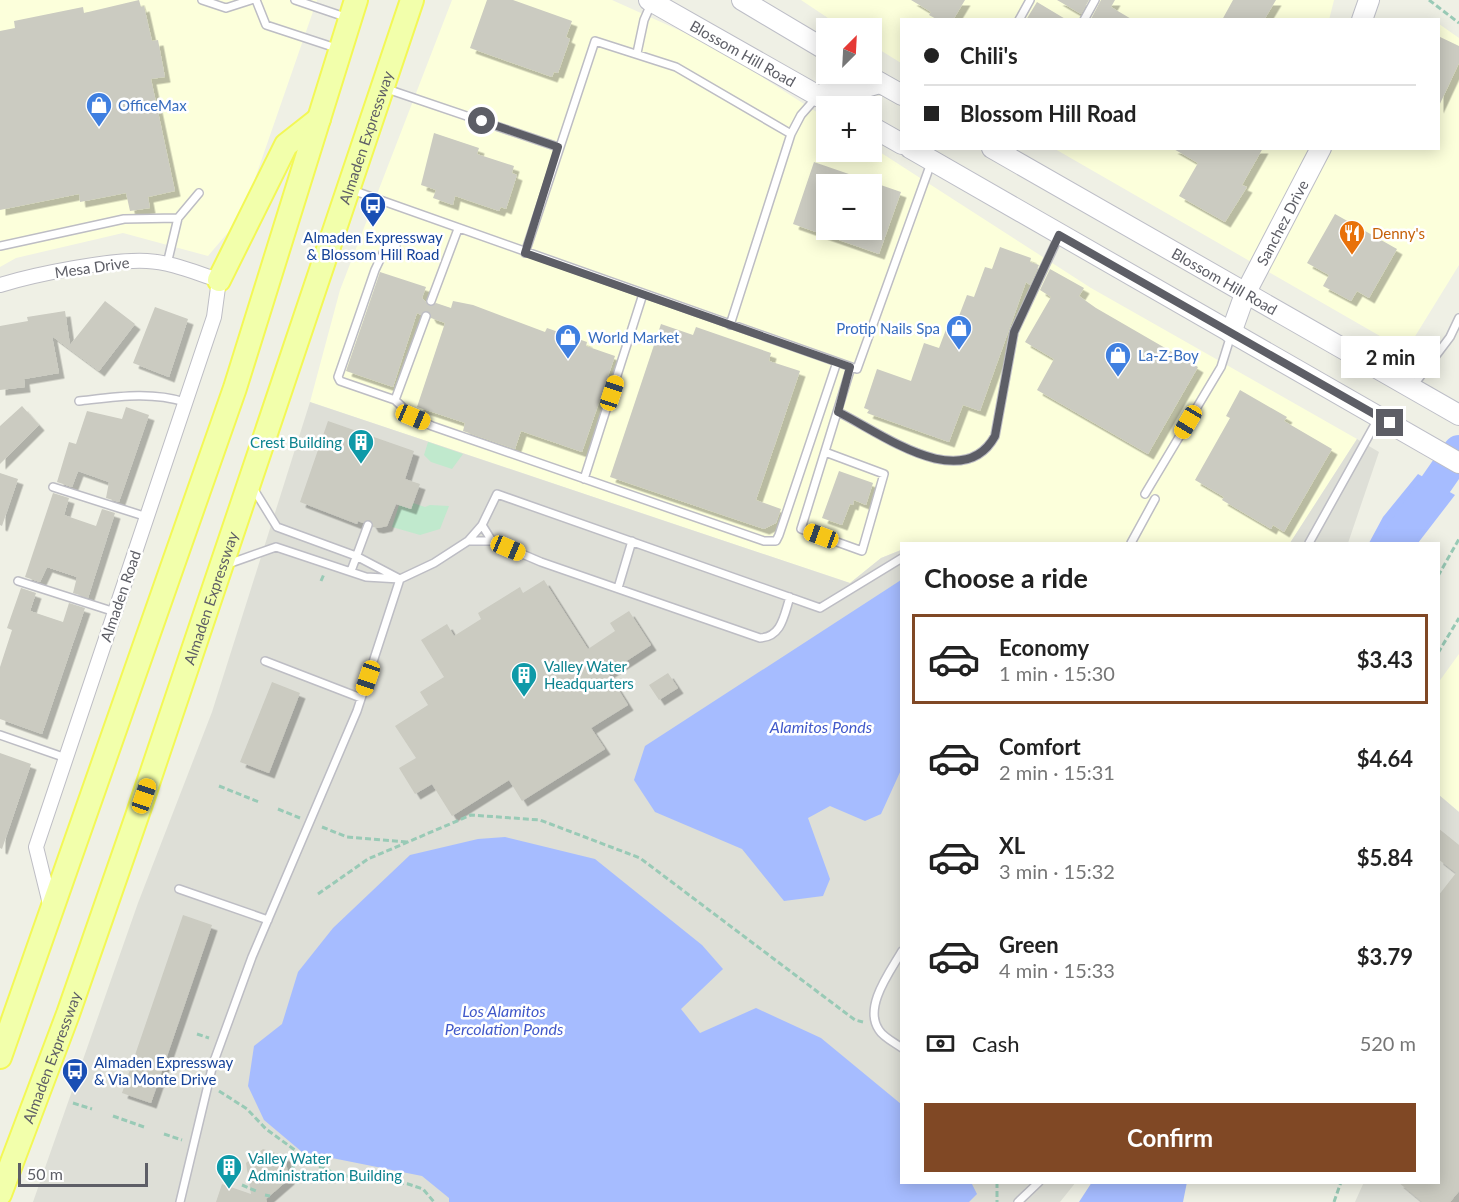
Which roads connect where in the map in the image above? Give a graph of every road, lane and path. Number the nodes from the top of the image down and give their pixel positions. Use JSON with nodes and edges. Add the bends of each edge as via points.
{"nodes":[{"id":1,"x":202,"y":0,"type":"edge"},
{"id":2,"x":251,"y":0,"type":"edge"},
{"id":3,"x":256,"y":0,"type":"edge"},
{"id":4,"x":295,"y":0,"type":"edge"},
{"id":5,"x":412,"y":0,"type":"edge"},
{"id":6,"x":742,"y":0,"type":"edge"},
{"id":7,"x":1030,"y":0,"type":"edge"},
{"id":8,"x":1095,"y":0,"type":"edge"},
{"id":9,"x":1369,"y":0,"type":"edge"},
{"id":10,"x":1429,"y":0,"type":"edge"},
{"id":11,"x":651,"y":1,"type":"edge"},
{"id":12,"x":353,"y":9,"type":"edge"},
{"id":13,"x":1021,"y":18,"type":"edge"},
{"id":14,"x":1085,"y":18,"type":"edge"},
{"id":15,"x":1363,"y":18,"type":"edge"},
{"id":16,"x":1459,"y":23,"type":"edge"},
{"id":17,"x":816,"y":44,"type":"edge"},
{"id":18,"x":341,"y":50,"type":"junction"},
{"id":19,"x":638,"y":53,"type":"junction"},
{"id":20,"x":864,"y":84,"type":"edge"},
{"id":21,"x":882,"y":84,"type":"edge"},
{"id":22,"x":384,"y":88,"type":"junction"},
{"id":23,"x":900,"y":94,"type":"edge"},
{"id":24,"x":818,"y":96,"type":"joint"},
{"id":25,"x":816,"y":98,"type":"edge"},
{"id":26,"x":319,"y":119,"type":"junction"},
{"id":27,"x":882,"y":133,"type":"edge"},
{"id":28,"x":791,"y":134,"type":"junction"},
{"id":29,"x":900,"y":143,"type":"edge"},
{"id":30,"x":558,"y":147,"type":"junction"},
{"id":31,"x":913,"y":150,"type":"edge"},
{"id":32,"x":997,"y":150,"type":"edge"},
{"id":33,"x":1320,"y":150,"type":"edge"},
{"id":34,"x":932,"y":161,"type":"junction"},
{"id":35,"x":350,"y":189,"type":"junction"},
{"id":36,"x":199,"y":193,"type":"dead end"},
{"id":37,"x":178,"y":218,"type":"junction"},
{"id":38,"x":458,"y":229,"type":"junction"},
{"id":39,"x":1059,"y":235,"type":"junction"},
{"id":40,"x":0,"y":246,"type":"edge"},
{"id":41,"x":396,"y":246,"type":"dead end"},
{"id":42,"x":525,"y":253,"type":"junction"},
{"id":43,"x":167,"y":264,"type":"junction"},
{"id":44,"x":219,"y":280,"type":"junction"},
{"id":45,"x":0,"y":285,"type":"edge"},
{"id":46,"x":643,"y":294,"type":"junction"},
{"id":47,"x":1245,"y":294,"type":"junction"},
{"id":48,"x":431,"y":301,"type":"dead end"},
{"id":49,"x":426,"y":316,"type":"dead end"},
{"id":50,"x":1459,"y":318,"type":"edge"},
{"id":51,"x":730,"y":325,"type":"junction"},
{"id":52,"x":1231,"y":333,"type":"junction"},
{"id":53,"x":837,"y":362,"type":"junction"},
{"id":54,"x":850,"y":367,"type":"junction"},
{"id":55,"x":1419,"y":392,"type":"junction"},
{"id":56,"x":395,"y":400,"type":"junction"},
{"id":57,"x":79,"y":401,"type":"dead end"},
{"id":58,"x":185,"y":402,"type":"junction"},
{"id":59,"x":838,"y":412,"type":"junction"},
{"id":60,"x":1459,"y":415,"type":"edge"},
{"id":61,"x":1379,"y":417,"type":"junction"},
{"id":62,"x":825,"y":452,"type":"junction"},
{"id":63,"x":1459,"y":464,"type":"edge"},
{"id":64,"x":584,"y":479,"type":"junction"},
{"id":65,"x":249,"y":481,"type":"junction"},
{"id":66,"x":53,"y":487,"type":"dead end"},
{"id":67,"x":1145,"y":494,"type":"dead end"},
{"id":68,"x":1155,"y":499,"type":"dead end"},
{"id":69,"x":147,"y":517,"type":"junction"},
{"id":70,"x":368,"y":525,"type":"dead end"},
{"id":71,"x":482,"y":525,"type":"junction"},
{"id":72,"x":1459,"y":539,"type":"edge"},
{"id":73,"x":468,"y":541,"type":"junction"},
{"id":74,"x":492,"y":541,"type":"junction"},
{"id":75,"x":632,"y":541,"type":"junction"},
{"id":76,"x":1132,"y":542,"type":"edge"},
{"id":77,"x":1310,"y":542,"type":"edge"},
{"id":78,"x":356,"y":555,"type":"junction"},
{"id":79,"x":900,"y":559,"type":"edge"},
{"id":80,"x":223,"y":565,"type":"junction"},
{"id":81,"x":351,"y":571,"type":"junction"},
{"id":82,"x":1440,"y":572,"type":"edge"},
{"id":83,"x":400,"y":579,"type":"junction"},
{"id":84,"x":18,"y":581,"type":"dead end"},
{"id":85,"x":618,"y":588,"type":"junction"},
{"id":86,"x":790,"y":597,"type":"junction"},
{"id":87,"x":115,"y":612,"type":"junction"},
{"id":88,"x":1459,"y":618,"type":"edge"},
{"id":89,"x":1440,"y":650,"type":"edge"},
{"id":90,"x":265,"y":660,"type":"dead end"},
{"id":91,"x":361,"y":698,"type":"junction"},
{"id":92,"x":0,"y":735,"type":"edge"},
{"id":93,"x":66,"y":758,"type":"junction"},
{"id":94,"x":219,"y":786,"type":"dead end"},
{"id":95,"x":259,"y":802,"type":"dead end"},
{"id":96,"x":278,"y":809,"type":"dead end"},
{"id":97,"x":301,"y":819,"type":"dead end"},
{"id":98,"x":322,"y":827,"type":"dead end"},
{"id":99,"x":408,"y":842,"type":"junction"},
{"id":100,"x":179,"y":890,"type":"dead end"},
{"id":101,"x":318,"y":894,"type":"dead end"},
{"id":102,"x":51,"y":911,"type":"junction"},
{"id":103,"x":268,"y":920,"type":"junction"},
{"id":104,"x":900,"y":955,"type":"edge"},
{"id":105,"x":877,"y":1024,"type":"junction"},
{"id":106,"x":197,"y":1034,"type":"dead end"},
{"id":107,"x":213,"y":1039,"type":"dead end"},
{"id":108,"x":900,"y":1046,"type":"edge"},
{"id":109,"x":0,"y":1057,"type":"edge"},
{"id":110,"x":219,"y":1091,"type":"dead end"},
{"id":111,"x":73,"y":1103,"type":"dead end"},
{"id":112,"x":92,"y":1109,"type":"dead end"},
{"id":113,"x":113,"y":1116,"type":"dead end"},
{"id":114,"x":144,"y":1126,"type":"dead end"},
{"id":115,"x":164,"y":1134,"type":"dead end"},
{"id":116,"x":183,"y":1140,"type":"dead end"},
{"id":117,"x":301,"y":1156,"type":"junction"},
{"id":118,"x":292,"y":1176,"type":"dead end"},
{"id":119,"x":997,"y":1184,"type":"edge"},
{"id":120,"x":1037,"y":1184,"type":"edge"},
{"id":121,"x":1340,"y":1184,"type":"edge"},
{"id":122,"x":242,"y":1185,"type":"dead end"},
{"id":123,"x":256,"y":1191,"type":"dead end"},
{"id":124,"x":0,"y":1194,"type":"edge"},
{"id":125,"x":180,"y":1202,"type":"edge"},
{"id":126,"x":434,"y":1202,"type":"edge"},
{"id":127,"x":997,"y":1202,"type":"edge"},
{"id":128,"x":1018,"y":1202,"type":"edge"},
{"id":129,"x":1334,"y":1202,"type":"edge"}],
"edges":[{"from":1,"to":2,"type":"lane","via":[[226,8]]},
{"from":3,"to":18,"type":"lane","via":[[266,25]]},
{"from":4,"to":12,"type":"lane"},
{"from":5,"to":22,"type":"main road","name":"Almaden Expressway"},
{"from":6,"to":17,"type":"main road"},
{"from":7,"to":13,"type":"lane"},
{"from":8,"to":14,"type":"lane"},
{"from":9,"to":15,"type":"main road"},
{"from":10,"to":16,"type":"path"},
{"from":11,"to":19,"type":"lane"},
{"from":11,"to":24,"type":"main road","name":"Blossom Hill Road"},
{"from":12,"to":18,"type":"main road"},
{"from":18,"to":26,"type":"main road"},
{"from":19,"to":28,"type":"lane","via":[[676,67]]},
{"from":19,"to":30,"type":"lane","via":[[595,41]]},
{"from":20,"to":24,"type":"main road","via":[[856,90],[835,88]]},
{"from":21,"to":23,"type":"main road"},
{"from":22,"to":30,"type":"lane"},
{"from":22,"to":35,"type":"main road","name":"Almaden Expressway"},
{"from":25,"to":28,"type":"lane"},
{"from":26,"to":44,"type":"main road","via":[[286,145]]},
{"from":26,"to":102,"type":"main road","via":[[235,388]]},
{"from":27,"to":29,"type":"main road"},
{"from":28,"to":51,"type":"lane"},
{"from":30,"to":42,"type":"lane"},
{"from":31,"to":34,"type":"main road"},
{"from":32,"to":47,"type":"main road","name":"Blossom Hill Road"},
{"from":33,"to":47,"type":"main road","name":"Sanchez Drive"},
{"from":34,"to":39,"type":"main road"},
{"from":34,"to":54,"type":"lane","via":[[857,369]]},
{"from":35,"to":38,"type":"lane"},
{"from":35,"to":65,"type":"main road","name":"Almaden Expressway"},
{"from":36,"to":37,"type":"lane"},
{"from":37,"to":40,"type":"lane","via":[[124,219]]},
{"from":37,"to":43,"type":"lane"},
{"from":38,"to":42,"type":"lane"},
{"from":38,"to":48,"type":"lane"},
{"from":39,"to":52,"type":"main road"},
{"from":39,"to":59,"type":"lane","via":[[1014,332],[995,436],[988,449],[968,458],[938,461]]},
{"from":41,"to":56,"type":"lane","via":[[381,256],[338,377],[346,384]]},
{"from":42,"to":46,"type":"lane"},
{"from":43,"to":44,"type":"street","name":"Mesa Drive"},
{"from":43,"to":45,"type":"street","name":"Mesa Drive","via":[[130,261],[21,278]]},
{"from":44,"to":58,"type":"street","name":"Almaden Road","via":[[214,317]]},
{"from":46,"to":51,"type":"lane"},
{"from":46,"to":64,"type":"lane"},
{"from":47,"to":52,"type":"main road","name":"Sanchez Drive"},
{"from":47,"to":55,"type":"main road","name":"Blossom Hill Road"},
{"from":49,"to":56,"type":"lane"},
{"from":50,"to":55,"type":"lane"},
{"from":51,"to":53,"type":"lane"},
{"from":52,"to":61,"type":"main road"},
{"from":52,"to":67,"type":"lane","via":[[1221,367]]},
{"from":53,"to":54,"type":"lane"},
{"from":53,"to":64,"type":"lane","via":[[776,541],[764,541]]},
{"from":54,"to":59,"type":"lane"},
{"from":55,"to":60,"type":"main road","name":"Blossom Hill Road"},
{"from":56,"to":64,"type":"lane","via":[[413,417],[432,426]]},
{"from":57,"to":58,"type":"lane","via":[[128,395]]},
{"from":58,"to":69,"type":"street","name":"Almaden Road"},
{"from":59,"to":62,"type":"lane"},
{"from":61,"to":63,"type":"main road"},
{"from":61,"to":77,"type":"lane"},
{"from":62,"to":62,"type":"lane","via":[[801,529],[862,551],[884,474]]},
{"from":65,"to":78,"type":"lane","via":[[277,527]]},
{"from":65,"to":80,"type":"main road","name":"Almaden Expressway"},
{"from":66,"to":69,"type":"lane"},
{"from":68,"to":76,"type":"lane"},
{"from":69,"to":87,"type":"street","name":"Almaden Road"},
{"from":70,"to":78,"type":"lane"},
{"from":71,"to":73,"type":"lane"},
{"from":71,"to":74,"type":"lane"},
{"from":71,"to":75,"type":"lane","via":[[497,494]]},
{"from":72,"to":82,"type":"path"},
{"from":73,"to":74,"type":"lane"},
{"from":73,"to":83,"type":"lane"},
{"from":74,"to":85,"type":"lane"},
{"from":75,"to":85,"type":"lane"},
{"from":75,"to":86,"type":"lane"},
{"from":78,"to":81,"type":"lane"},
{"from":78,"to":83,"type":"lane"},
{"from":79,"to":86,"type":"lane","via":[[820,608]]},
{"from":80,"to":81,"type":"lane","via":[[276,547]]},
{"from":80,"to":124,"type":"main road","name":"Almaden Expressway","via":[[80,981]]},
{"from":81,"to":83,"type":"lane","via":[[366,577]]},
{"from":83,"to":91,"type":"lane"},
{"from":84,"to":87,"type":"lane"},
{"from":85,"to":86,"type":"lane","via":[[760,638],[770,638],[778,630]]},
{"from":87,"to":93,"type":"street","name":"Almaden Road"},
{"from":88,"to":89,"type":"path"},
{"from":90,"to":91,"type":"lane"},
{"from":91,"to":103,"type":"lane"},
{"from":92,"to":93,"type":"lane"},
{"from":93,"to":102,"type":"street","name":"Almaden Road","via":[[36,847]]},
{"from":94,"to":95,"type":"path"},
{"from":96,"to":97,"type":"path"},
{"from":98,"to":99,"type":"path","via":[[347,837]]},
{"from":99,"to":101,"type":"path","via":[[368,859]]},
{"from":99,"to":105,"type":"path","via":[[471,815],[540,820],[631,854],[855,1020]]},
{"from":100,"to":103,"type":"lane"},
{"from":102,"to":109,"type":"main road"},
{"from":103,"to":125,"type":"lane","via":[[213,1064]]},
{"from":104,"to":105,"type":"lane","via":[[878,995],[873,1015]]},
{"from":105,"to":108,"type":"lane","via":[[879,1031]]},
{"from":106,"to":107,"type":"path"},
{"from":110,"to":117,"type":"path","via":[[247,1109]]},
{"from":111,"to":112,"type":"path"},
{"from":113,"to":114,"type":"path"},
{"from":115,"to":116,"type":"path"},
{"from":117,"to":118,"type":"path","via":[[290,1171]]},
{"from":117,"to":126,"type":"path","via":[[339,1175],[423,1189]]},
{"from":119,"to":127,"type":"path"},
{"from":120,"to":128,"type":"lane"},
{"from":121,"to":129,"type":"path"},
{"from":122,"to":123,"type":"path"}]}
